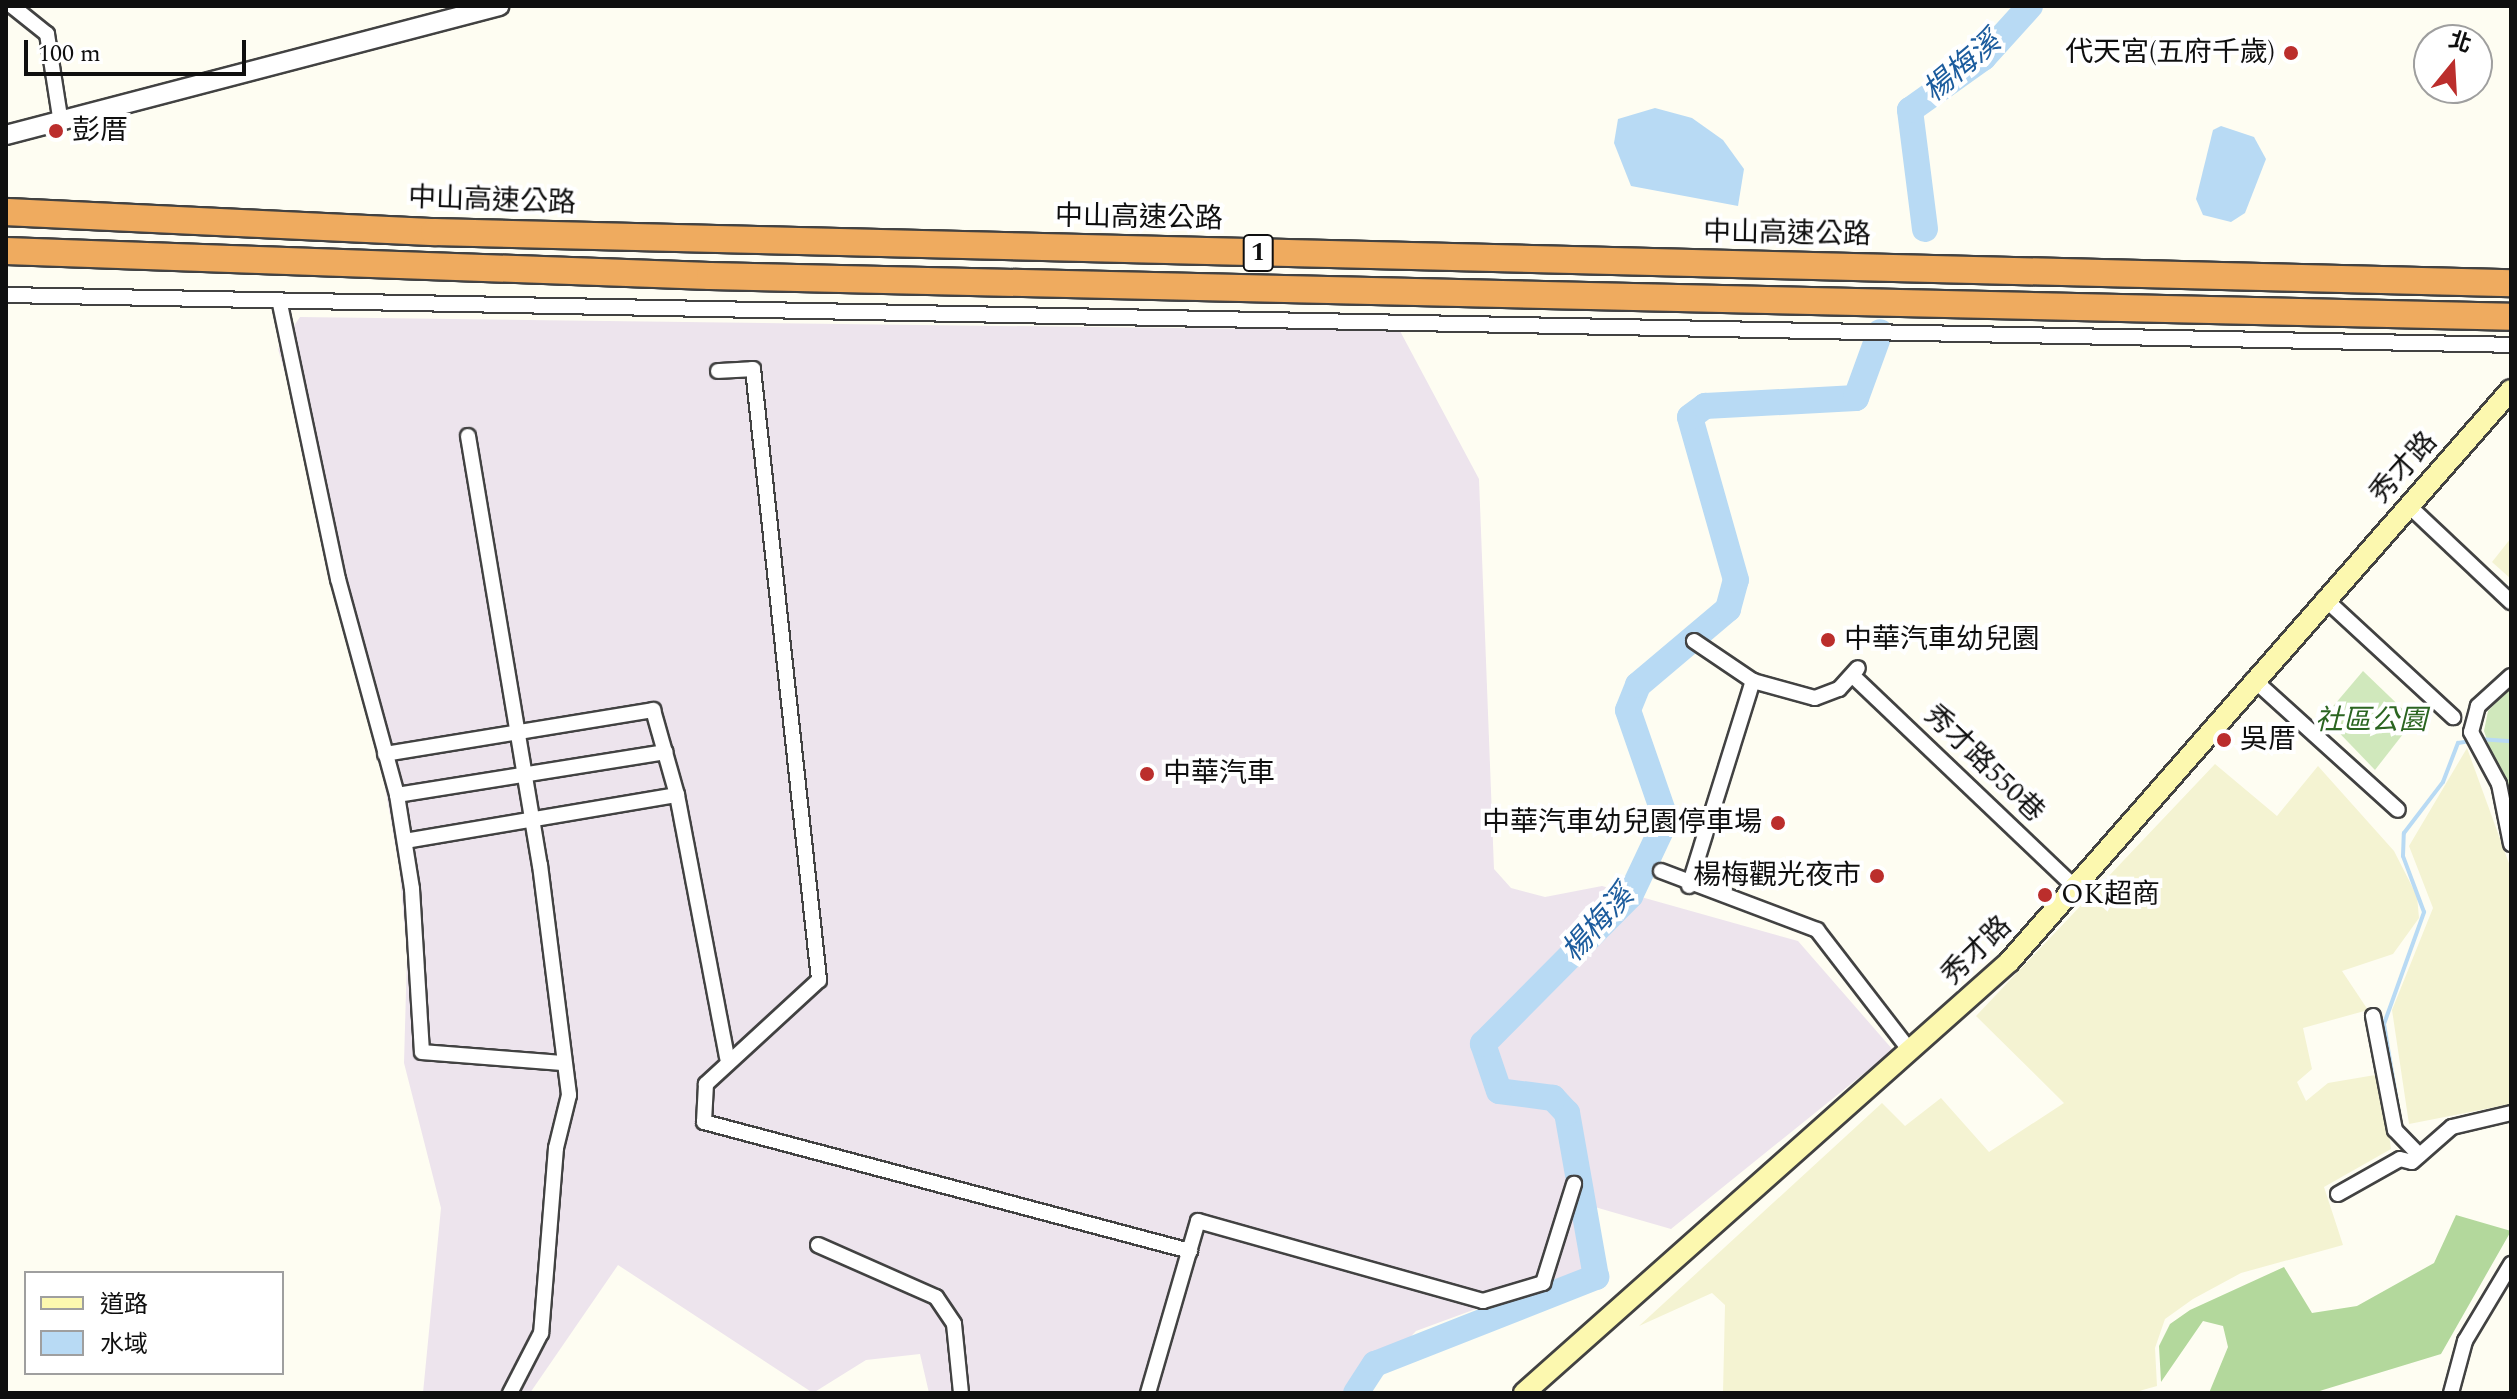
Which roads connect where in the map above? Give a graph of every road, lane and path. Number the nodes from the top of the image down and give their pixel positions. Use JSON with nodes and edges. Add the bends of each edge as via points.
{"nodes":[{"id":1,"x":12,"y":6,"type":"edge"},
{"id":2,"x":499,"y":6,"type":"edge"},
{"id":3,"x":61,"y":123,"type":"junction"},
{"id":4,"x":6,"y":135,"type":"edge"},
{"id":5,"x":6,"y":212,"type":"edge"},
{"id":6,"x":6,"y":251,"type":"edge"},
{"id":7,"x":2511,"y":283,"type":"edge"},
{"id":8,"x":6,"y":295,"type":"edge"},
{"id":9,"x":280,"y":304,"type":"junction"},
{"id":10,"x":2511,"y":317,"type":"edge"},
{"id":11,"x":2511,"y":345,"type":"edge"},
{"id":12,"x":718,"y":371,"type":"dead end"},
{"id":13,"x":2511,"y":390,"type":"edge"},
{"id":14,"x":468,"y":436,"type":"dead end"},
{"id":15,"x":2409,"y":506,"type":"junction"},
{"id":16,"x":2324,"y":598,"type":"junction"},
{"id":17,"x":2511,"y":602,"type":"edge"},
{"id":18,"x":1694,"y":641,"type":"dead end"},
{"id":19,"x":2511,"y":676,"type":"edge"},
{"id":20,"x":2253,"y":679,"type":"junction"},
{"id":21,"x":1753,"y":681,"type":"junction"},
{"id":22,"x":2453,"y":717,"type":"dead end"},
{"id":23,"x":515,"y":730,"type":"junction"},
{"id":24,"x":666,"y":752,"type":"junction"},
{"id":25,"x":385,"y":754,"type":"junction"},
{"id":26,"x":523,"y":773,"type":"junction"},
{"id":27,"x":397,"y":795,"type":"junction"},
{"id":28,"x":677,"y":795,"type":"junction"},
{"id":29,"x":2398,"y":810,"type":"dead end"},
{"id":30,"x":532,"y":820,"type":"junction"},
{"id":31,"x":405,"y":841,"type":"junction"},
{"id":32,"x":2511,"y":844,"type":"edge"},
{"id":33,"x":1661,"y":871,"type":"dead end"},
{"id":34,"x":1689,"y":886,"type":"junction"},
{"id":35,"x":2078,"y":890,"type":"junction"},
{"id":36,"x":2373,"y":1016,"type":"dead end"},
{"id":37,"x":1911,"y":1052,"type":"junction"},
{"id":38,"x":727,"y":1058,"type":"junction"},
{"id":39,"x":562,"y":1063,"type":"junction"},
{"id":40,"x":2511,"y":1113,"type":"edge"},
{"id":41,"x":2419,"y":1155,"type":"junction"},
{"id":42,"x":1574,"y":1184,"type":"dead end"},
{"id":43,"x":2338,"y":1194,"type":"dead end"},
{"id":44,"x":818,"y":1245,"type":"dead end"},
{"id":45,"x":1190,"y":1251,"type":"junction"},
{"id":46,"x":2511,"y":1264,"type":"edge"},
{"id":47,"x":510,"y":1393,"type":"edge"},
{"id":48,"x":961,"y":1393,"type":"edge"},
{"id":49,"x":1148,"y":1393,"type":"edge"},
{"id":50,"x":1524,"y":1393,"type":"edge"},
{"id":51,"x":2451,"y":1393,"type":"edge"}],
"edges":[{"from":1,"to":3,"type":"street","via":[[47,34]]},
{"from":2,"to":3,"type":"street"},
{"from":3,"to":4,"type":"street"},
{"from":5,"to":7,"type":"highway","name":"中山高速公路","number":"1","via":[[513,234]]},
{"from":6,"to":10,"type":"highway","number":"1","via":[[710,276]]},
{"from":8,"to":9,"type":"street"},
{"from":9,"to":11,"type":"street"},
{"from":9,"to":25,"type":"street","via":[[338,579]]},
{"from":12,"to":38,"type":"street","via":[[753,369],[819,937],[819,980],[806,998]]},
{"from":13,"to":15,"type":"main road","name":"秀才路"},
{"from":14,"to":23,"type":"street"},
{"from":15,"to":16,"type":"main road","name":"秀才路"},
{"from":15,"to":17,"type":"street"},
{"from":16,"to":20,"type":"main road","name":"秀才路"},
{"from":16,"to":22,"type":"street"},
{"from":18,"to":21,"type":"street"},
{"from":19,"to":32,"type":"street","via":[[2478,706],[2471,732],[2499,784]]},
{"from":20,"to":29,"type":"street"},
{"from":20,"to":35,"type":"main road","name":"秀才路"},
{"from":21,"to":34,"type":"street"},
{"from":21,"to":35,"type":"street","name":"秀才路550巷","via":[[1815,698],[1856,672]]},
{"from":23,"to":24,"type":"street","via":[[653,710]]},
{"from":23,"to":25,"type":"street"},
{"from":23,"to":26,"type":"street"},
{"from":24,"to":26,"type":"street"},
{"from":24,"to":28,"type":"street"},
{"from":25,"to":27,"type":"street"},
{"from":26,"to":27,"type":"street"},
{"from":26,"to":30,"type":"street"},
{"from":27,"to":31,"type":"street"},
{"from":28,"to":30,"type":"street"},
{"from":28,"to":38,"type":"street"},
{"from":30,"to":31,"type":"street"},
{"from":30,"to":39,"type":"street"},
{"from":31,"to":39,"type":"street","via":[[422,1052]]},
{"from":33,"to":34,"type":"street"},
{"from":34,"to":37,"type":"street","via":[[1817,930]]},
{"from":35,"to":37,"type":"main road","name":"秀才路"},
{"from":36,"to":41,"type":"street","via":[[2395,1130]]},
{"from":37,"to":50,"type":"main road","name":"秀才路"},
{"from":38,"to":45,"type":"street","via":[[706,1084],[704,1122]]},
{"from":39,"to":47,"type":"street","via":[[569,1095],[556,1148],[541,1333]]},
{"from":40,"to":41,"type":"street","via":[[2452,1127]]},
{"from":41,"to":43,"type":"street"},
{"from":42,"to":45,"type":"street","via":[[1543,1283],[1483,1301],[1198,1221]]},
{"from":44,"to":48,"type":"street","via":[[936,1297],[954,1324]]},
{"from":45,"to":49,"type":"street"},
{"from":46,"to":51,"type":"street","via":[[2465,1341]]}]}
